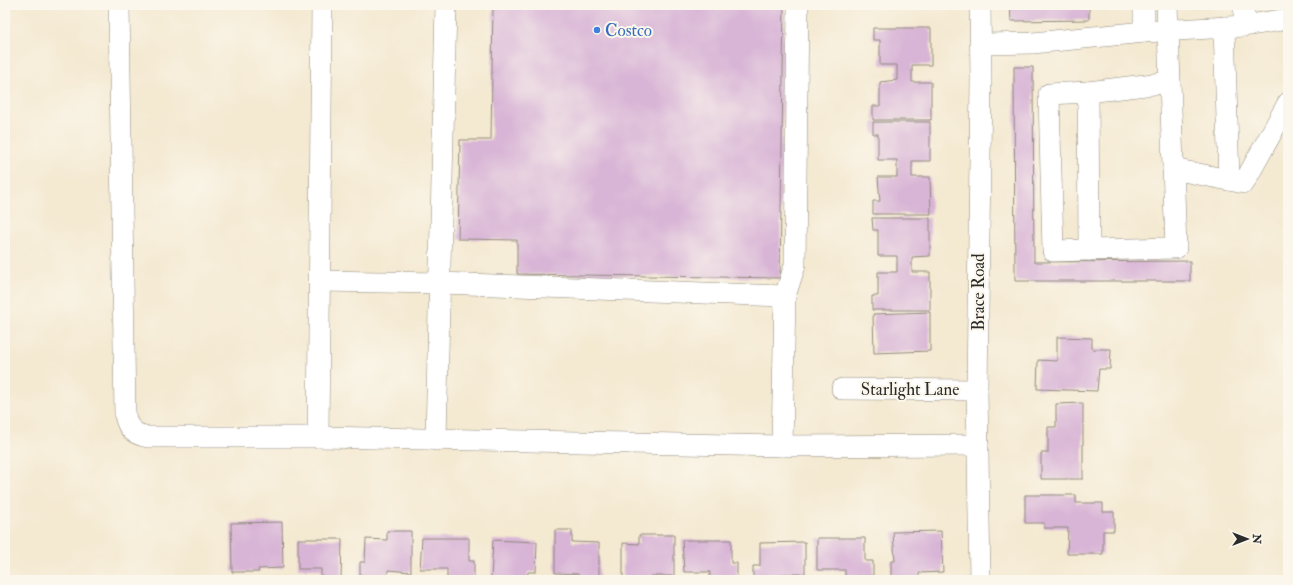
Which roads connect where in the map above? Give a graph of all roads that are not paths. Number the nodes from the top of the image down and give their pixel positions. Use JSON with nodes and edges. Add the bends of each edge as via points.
{"nodes":[{"id":1,"x":119,"y":5,"type":"edge"},
{"id":2,"x":322,"y":5,"type":"edge"},
{"id":3,"x":446,"y":5,"type":"edge"},
{"id":4,"x":798,"y":5,"type":"edge"},
{"id":5,"x":980,"y":5,"type":"edge"},
{"id":6,"x":1144,"y":5,"type":"edge"},
{"id":7,"x":1167,"y":5,"type":"edge"},
{"id":8,"x":1244,"y":5,"type":"edge"},
{"id":9,"x":1288,"y":18,"type":"edge"},
{"id":10,"x":1234,"y":26,"type":"junction"},
{"id":11,"x":1167,"y":30,"type":"junction"},
{"id":12,"x":1144,"y":32,"type":"junction"},
{"id":13,"x":981,"y":44,"type":"junction"},
{"id":14,"x":1170,"y":82,"type":"junction"},
{"id":15,"x":1088,"y":92,"type":"junction"},
{"id":16,"x":1288,"y":103,"type":"edge"},
{"id":17,"x":1173,"y":169,"type":"junction"},
{"id":18,"x":1229,"y":180,"type":"junction"},
{"id":19,"x":1089,"y":250,"type":"junction"},
{"id":20,"x":320,"y":281,"type":"junction"},
{"id":21,"x":440,"y":283,"type":"junction"},
{"id":22,"x":785,"y":296,"type":"junction"},
{"id":23,"x":842,"y":389,"type":"dead end"},
{"id":24,"x":978,"y":390,"type":"junction"},
{"id":25,"x":318,"y":438,"type":"junction"},
{"id":26,"x":436,"y":440,"type":"junction"},
{"id":27,"x":978,"y":444,"type":"junction"},
{"id":28,"x":782,"y":446,"type":"junction"},
{"id":29,"x":980,"y":580,"type":"edge"}],
"edges":[{"from":1,"to":25,"type":"street","via":[[125,415],[128,427],[137,434],[148,437]]},
{"from":2,"to":20,"type":"street"},
{"from":3,"to":21,"type":"street"},
{"from":4,"to":22,"type":"street","via":[[795,265]]},
{"from":5,"to":13,"type":"street","name":"Brace Road"},
{"from":6,"to":12,"type":"street"},
{"from":7,"to":11,"type":"street"},
{"from":8,"to":10,"type":"street"},
{"from":9,"to":10,"type":"street"},
{"from":10,"to":11,"type":"street"},
{"from":10,"to":18,"type":"street"},
{"from":11,"to":12,"type":"street"},
{"from":11,"to":14,"type":"street"},
{"from":12,"to":13,"type":"street","via":[[1033,43]]},
{"from":13,"to":24,"type":"street","name":"Brace Road"},
{"from":14,"to":15,"type":"street"},
{"from":14,"to":17,"type":"street"},
{"from":15,"to":19,"type":"street"},
{"from":15,"to":19,"type":"street","via":[[1049,94],[1053,251]]},
{"from":16,"to":18,"type":"street","via":[[1244,183]]},
{"from":17,"to":18,"type":"street"},
{"from":17,"to":19,"type":"street","via":[[1176,248]]},
{"from":20,"to":21,"type":"street"},
{"from":20,"to":25,"type":"street"},
{"from":21,"to":22,"type":"street"},
{"from":21,"to":26,"type":"street"},
{"from":22,"to":28,"type":"street"},
{"from":23,"to":24,"type":"street","name":"Starlight Lane"},
{"from":24,"to":27,"type":"street","name":"Brace Road"},
{"from":25,"to":26,"type":"street"},
{"from":26,"to":28,"type":"street"},
{"from":27,"to":28,"type":"street"},
{"from":27,"to":29,"type":"street","name":"Brace Road"}]}
